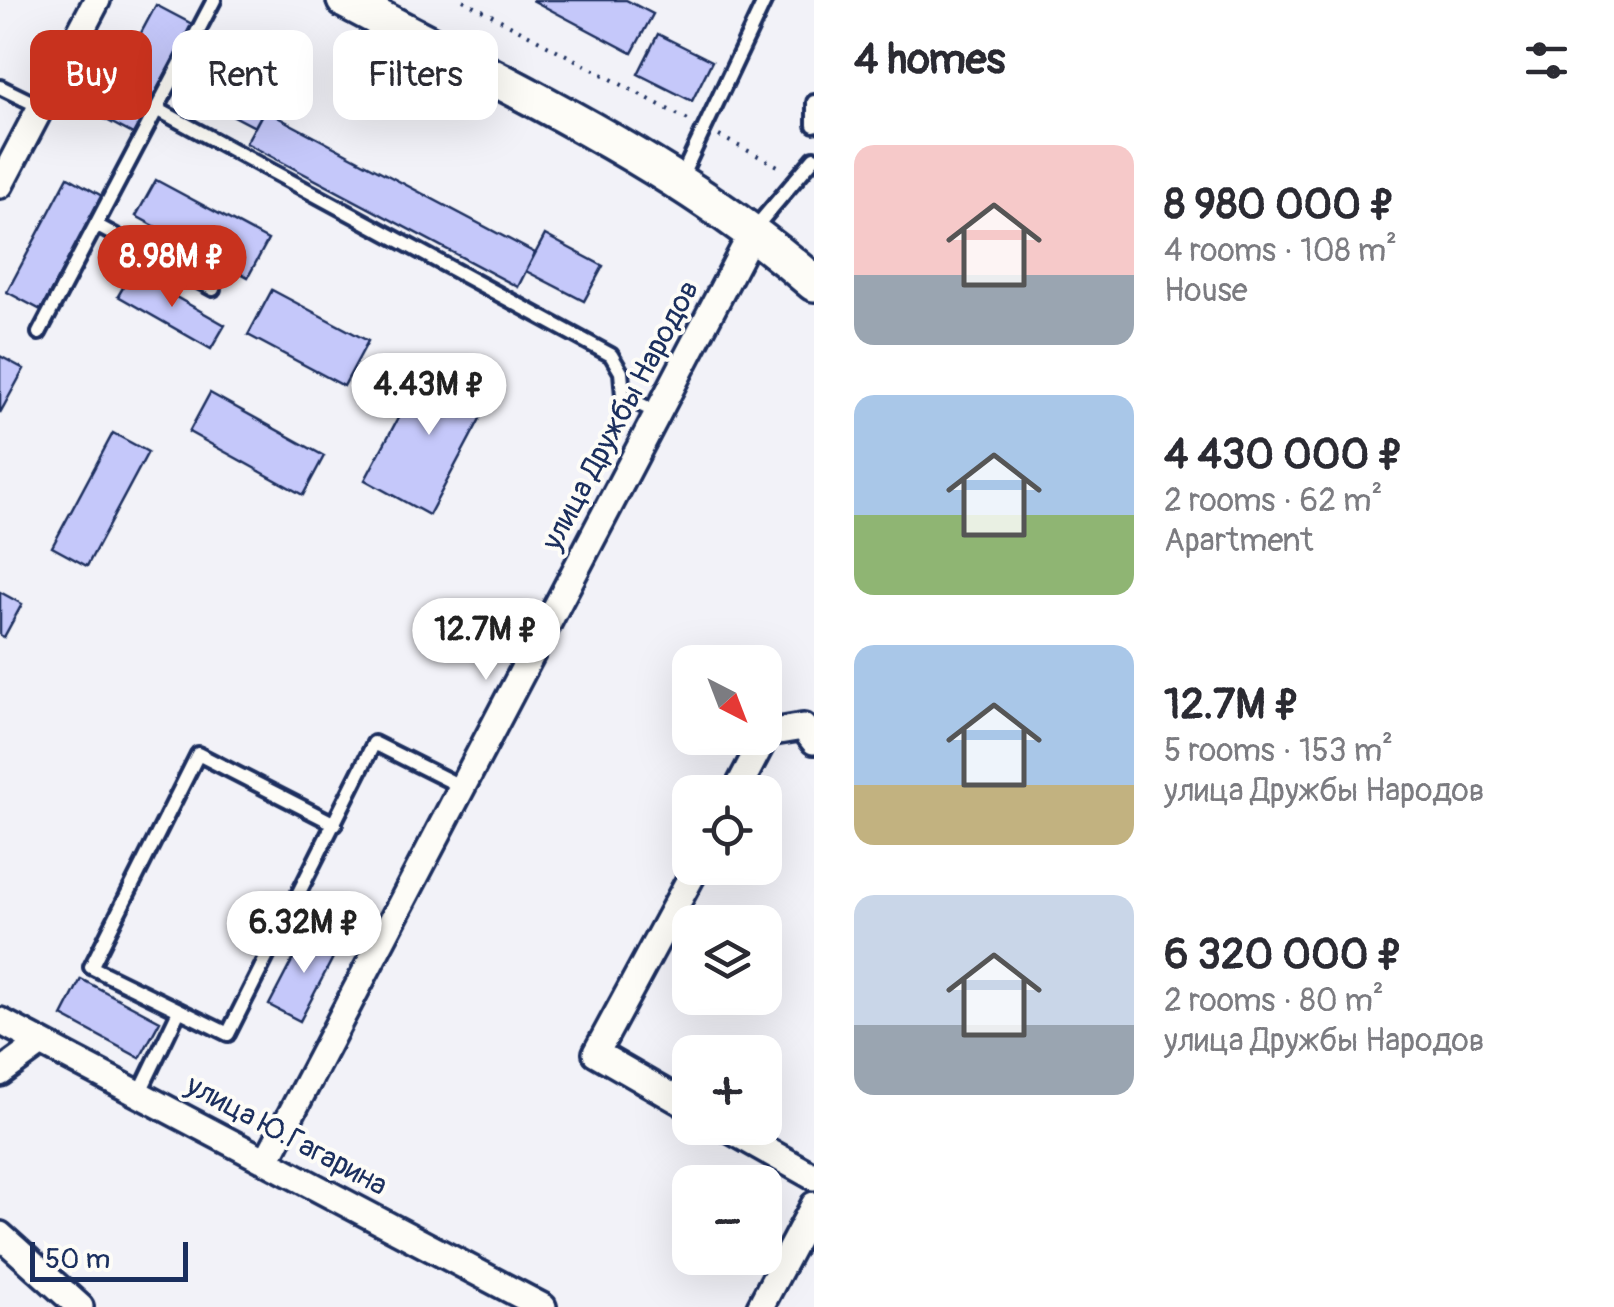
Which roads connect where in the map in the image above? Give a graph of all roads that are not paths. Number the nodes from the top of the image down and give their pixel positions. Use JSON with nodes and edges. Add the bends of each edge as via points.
{"nodes":[{"id":1,"x":97,"y":0,"type":"edge"},
{"id":2,"x":214,"y":0,"type":"edge"},
{"id":3,"x":345,"y":0,"type":"edge"},
{"id":4,"x":765,"y":0,"type":"edge"},
{"id":5,"x":81,"y":30,"type":"edge"},
{"id":6,"x":0,"y":87,"type":"edge"},
{"id":7,"x":814,"y":102,"type":"edge"},
{"id":8,"x":30,"y":103,"type":"edge"},
{"id":9,"x":156,"y":109,"type":"junction"},
{"id":10,"x":34,"y":120,"type":"edge"},
{"id":11,"x":814,"y":125,"type":"edge"},
{"id":12,"x":814,"y":158,"type":"edge"},
{"id":13,"x":678,"y":182,"type":"junction"},
{"id":14,"x":0,"y":185,"type":"edge"},
{"id":15,"x":96,"y":224,"type":"junction"},
{"id":16,"x":753,"y":230,"type":"junction"},
{"id":17,"x":814,"y":283,"type":"edge"},
{"id":18,"x":214,"y":289,"type":"dead end"},
{"id":19,"x":39,"y":334,"type":"dead end"},
{"id":20,"x":658,"y":413,"type":"junction"},
{"id":21,"x":814,"y":742,"type":"edge"},
{"id":22,"x":745,"y":775,"type":"edge"},
{"id":23,"x":462,"y":787,"type":"junction"},
{"id":24,"x":334,"y":824,"type":"junction"},
{"id":25,"x":687,"y":885,"type":"edge"},
{"id":26,"x":179,"y":1011,"type":"junction"},
{"id":27,"x":0,"y":1021,"type":"edge"},
{"id":28,"x":41,"y":1042,"type":"junction"},
{"id":29,"x":0,"y":1073,"type":"edge"},
{"id":30,"x":138,"y":1094,"type":"junction"},
{"id":31,"x":672,"y":1096,"type":"edge"},
{"id":32,"x":756,"y":1145,"type":"edge"},
{"id":33,"x":267,"y":1160,"type":"junction"},
{"id":34,"x":814,"y":1178,"type":"edge"},
{"id":35,"x":814,"y":1205,"type":"edge"},
{"id":36,"x":0,"y":1235,"type":"edge"},
{"id":37,"x":80,"y":1307,"type":"edge"},
{"id":38,"x":542,"y":1307,"type":"edge"},
{"id":39,"x":760,"y":1307,"type":"edge"}],
"edges":[{"from":1,"to":5,"type":"street"},
{"from":2,"to":9,"type":"lane"},
{"from":3,"to":13,"type":"street"},
{"from":4,"to":13,"type":"lane"},
{"from":6,"to":8,"type":"lane"},
{"from":7,"to":11,"type":"lane"},
{"from":9,"to":15,"type":"lane"},
{"from":9,"to":20,"type":"lane","via":[[611,355],[621,372],[622,396]]},
{"from":10,"to":14,"type":"street"},
{"from":12,"to":16,"type":"lane"},
{"from":13,"to":16,"type":"street"},
{"from":15,"to":18,"type":"lane"},
{"from":15,"to":19,"type":"lane"},
{"from":16,"to":17,"type":"street"},
{"from":16,"to":20,"type":"street","name":"улица Дружбы Народов"},
{"from":20,"to":23,"type":"street","name":"улица Дружбы Народов"},
{"from":21,"to":22,"type":"street","via":[[803,727],[768,733]]},
{"from":23,"to":24,"type":"lane","via":[[374,744]]},
{"from":23,"to":33,"type":"street","name":"улица Дружбы Народов"},
{"from":24,"to":26,"type":"lane","via":[[228,1034]]},
{"from":24,"to":26,"type":"lane","via":[[198,754],[91,968]]},
{"from":25,"to":31,"type":"street","via":[[596,1053]]},
{"from":26,"to":30,"type":"lane"},
{"from":27,"to":28,"type":"street","name":"улица Ю.Гагарина"},
{"from":28,"to":29,"type":"street"},
{"from":28,"to":30,"type":"street","name":"улица Ю.Гагарина"},
{"from":30,"to":33,"type":"street","name":"улица Ю.Гагарина"},
{"from":32,"to":34,"type":"street"},
{"from":33,"to":38,"type":"street","name":"улица Ю.Гагарина"},
{"from":35,"to":39,"type":"street"},
{"from":36,"to":37,"type":"street"}]}
